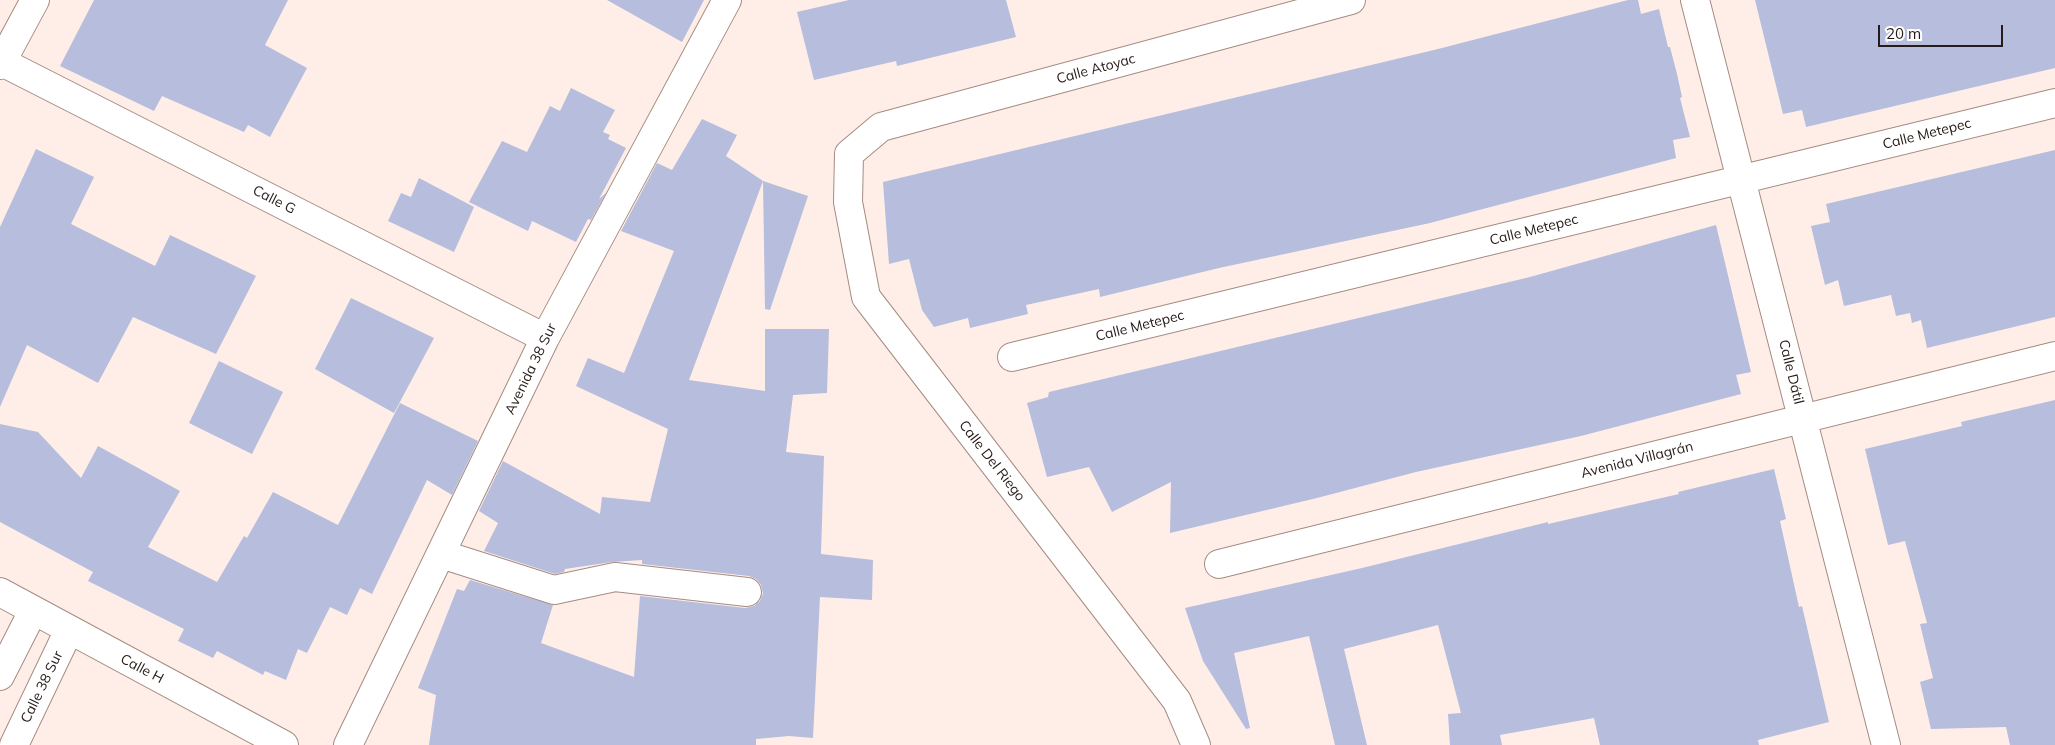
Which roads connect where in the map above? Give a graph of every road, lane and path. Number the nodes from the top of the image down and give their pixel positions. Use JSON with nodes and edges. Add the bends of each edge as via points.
{"nodes":[{"id":1,"x":35,"y":0,"type":"edge"},
{"id":2,"x":726,"y":0,"type":"edge"},
{"id":3,"x":1351,"y":0,"type":"edge"},
{"id":4,"x":1695,"y":0,"type":"edge"},
{"id":5,"x":1,"y":64,"type":"edge"},
{"id":6,"x":2055,"y":103,"type":"edge"},
{"id":7,"x":849,"y":154,"type":"joint"},
{"id":8,"x":1741,"y":179,"type":"junction"},
{"id":9,"x":545,"y":338,"type":"junction"},
{"id":10,"x":2055,"y":356,"type":"edge"},
{"id":11,"x":1012,"y":357,"type":"dead end"},
{"id":12,"x":1803,"y":419,"type":"junction"},
{"id":13,"x":441,"y":554,"type":"junction"},
{"id":14,"x":1220,"y":564,"type":"dead end"},
{"id":15,"x":0,"y":592,"type":"edge"},
{"id":16,"x":747,"y":592,"type":"dead end"},
{"id":17,"x":33,"y":611,"type":"junction"},
{"id":18,"x":69,"y":630,"type":"junction"},
{"id":19,"x":0,"y":676,"type":"edge"},
{"id":20,"x":14,"y":745,"type":"edge"},
{"id":21,"x":284,"y":745,"type":"edge"},
{"id":22,"x":348,"y":745,"type":"edge"},
{"id":23,"x":1196,"y":745,"type":"edge"},
{"id":24,"x":1886,"y":745,"type":"edge"}],
"edges":[{"from":1,"to":5,"type":"street"},
{"from":2,"to":9,"type":"street","name":"Avenida 38 Sur"},
{"from":3,"to":7,"type":"street","name":"Calle Atoyac","via":[[881,128]]},
{"from":4,"to":8,"type":"street","name":"Calle Dátil"},
{"from":5,"to":9,"type":"street","name":"Calle G"},
{"from":6,"to":8,"type":"street","name":"Calle Metepec"},
{"from":7,"to":23,"type":"street","name":"Calle Del Riego","via":[[848,202],[866,297],[1177,701]]},
{"from":8,"to":11,"type":"street","name":"Calle Metepec"},
{"from":8,"to":12,"type":"street","name":"Calle Dátil"},
{"from":9,"to":13,"type":"street","name":"Avenida 38 Sur"},
{"from":10,"to":12,"type":"street","name":"Avenida Villagrán"},
{"from":12,"to":14,"type":"street","name":"Avenida Villagrán"},
{"from":12,"to":24,"type":"street","name":"Calle Dátil"},
{"from":13,"to":16,"type":"street","via":[[554,590],[615,577]]},
{"from":13,"to":22,"type":"street","name":"Avenida 38 Sur"},
{"from":15,"to":17,"type":"street","name":"Calle H"},
{"from":17,"to":18,"type":"street","name":"Calle H"},
{"from":17,"to":19,"type":"street"},
{"from":18,"to":20,"type":"street","name":"Calle 38 Sur"},
{"from":18,"to":21,"type":"street","name":"Calle H"}]}
